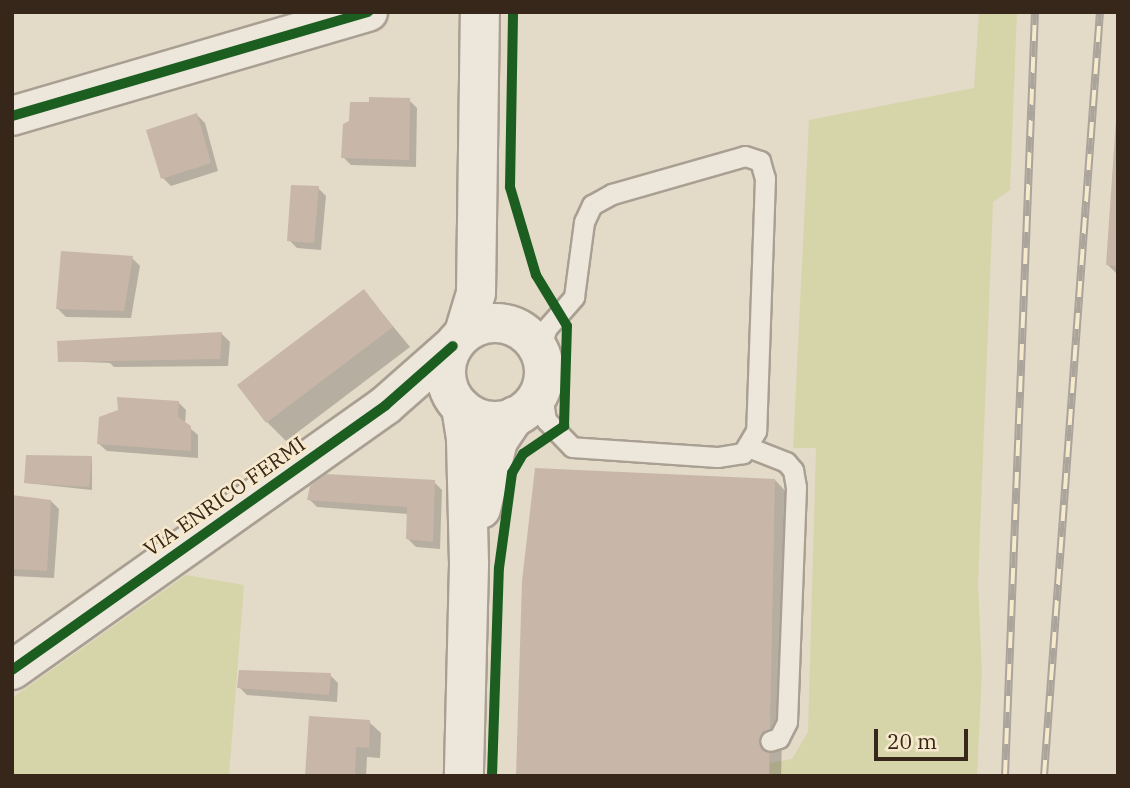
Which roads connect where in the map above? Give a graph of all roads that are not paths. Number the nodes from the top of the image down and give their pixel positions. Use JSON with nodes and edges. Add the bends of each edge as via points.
{"nodes":[{"id":1,"x":368,"y":12,"type":"edge"},
{"id":2,"x":465,"y":12,"type":"edge"},
{"id":3,"x":480,"y":12,"type":"edge"},
{"id":4,"x":479,"y":70,"type":"junction"},
{"id":5,"x":12,"y":116,"type":"edge"},
{"id":6,"x":478,"y":216,"type":"junction"},
{"id":7,"x":458,"y":339,"type":"junction"},
{"id":8,"x":529,"y":340,"type":"junction"},
{"id":9,"x":528,"y":403,"type":"junction"},
{"id":10,"x":386,"y":405,"type":"junction"},
{"id":11,"x":459,"y":405,"type":"junction"},
{"id":12,"x":748,"y":447,"type":"junction"},
{"id":13,"x":469,"y":565,"type":"junction"},
{"id":14,"x":12,"y":670,"type":"edge"},
{"id":15,"x":770,"y":741,"type":"dead end"},
{"id":16,"x":464,"y":776,"type":"edge"}],
"edges":[{"from":1,"to":5,"type":"street"},
{"from":2,"to":4,"type":"street"},
{"from":3,"to":4,"type":"street"},
{"from":4,"to":6,"type":"street"},
{"from":6,"to":7,"type":"street","via":[[476,293]]},
{"from":6,"to":8,"type":"street","via":[[495,286]]},
{"from":7,"to":8,"type":"street","via":[[495,322]]},
{"from":7,"to":10,"type":"street","name":"VIA ENRICO FERMI"},
{"from":7,"to":11,"type":"street","via":[[446,378]]},
{"from":8,"to":9,"type":"street","via":[[544,375]]},
{"from":8,"to":12,"type":"lane","via":[[546,329],[574,297],[584,222],[592,205],[612,194],[753,156],[760,161],[765,178],[756,431]]},
{"from":9,"to":11,"type":"street","via":[[490,421]]},
{"from":9,"to":12,"type":"lane","via":[[572,447],[732,457]]},
{"from":9,"to":13,"type":"street","via":[[498,441]]},
{"from":10,"to":11,"type":"street","name":"VIA ENRICO FERMI","via":[[423,393]]},
{"from":10,"to":14,"type":"street","name":"VIA ENRICO FERMI"},
{"from":11,"to":13,"type":"street","via":[[466,440]]},
{"from":12,"to":15,"type":"lane","via":[[786,462],[793,470],[796,487],[787,722],[779,738]]},
{"from":13,"to":16,"type":"street"}]}
